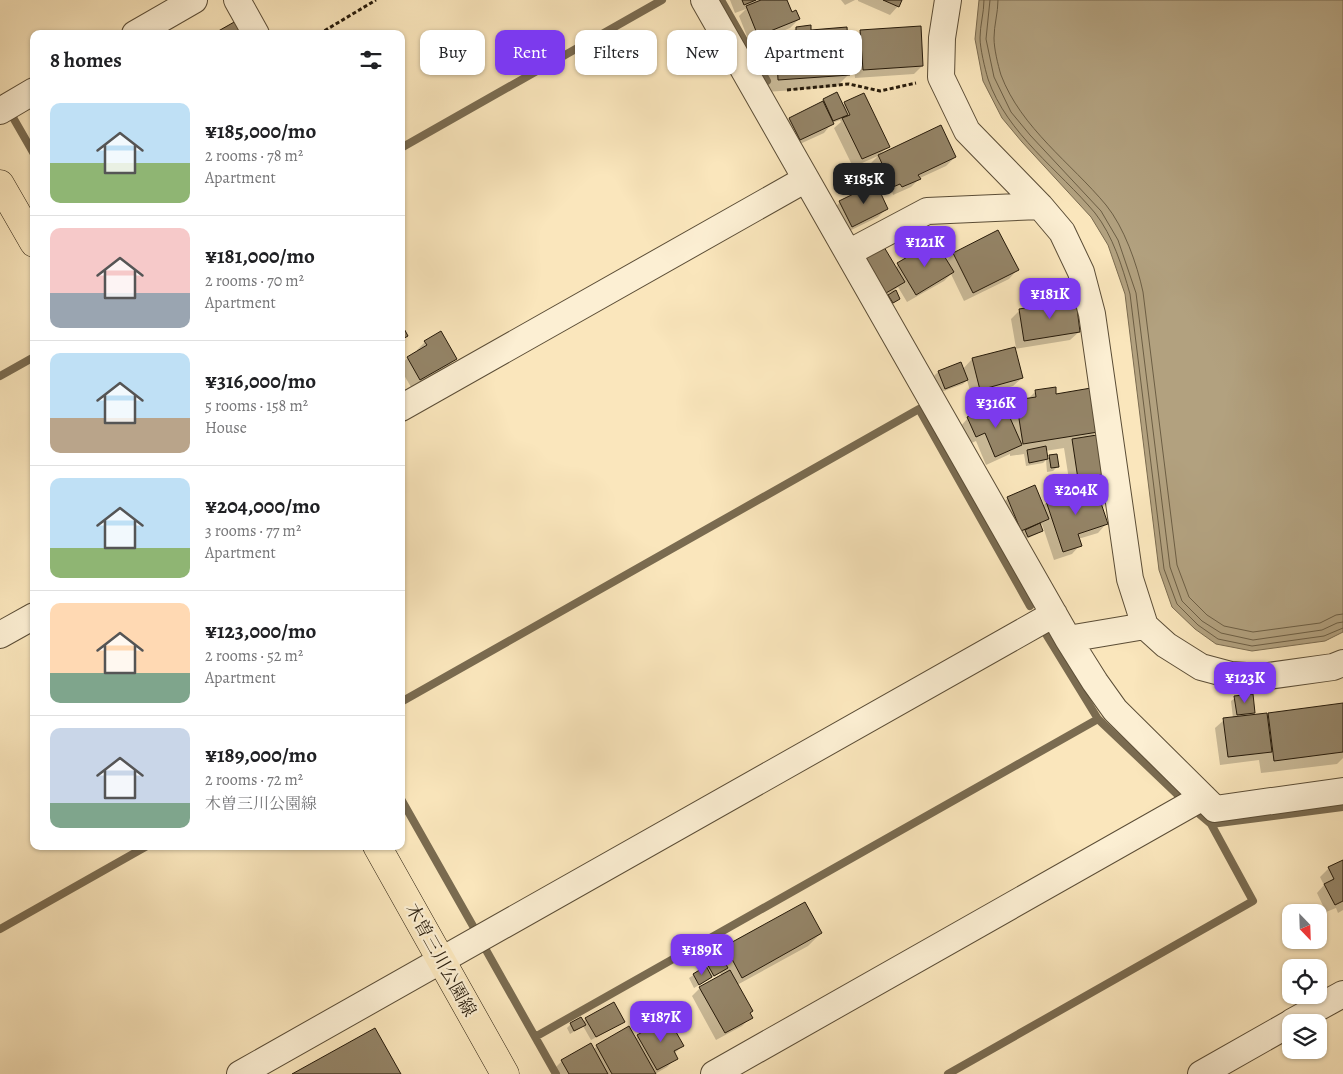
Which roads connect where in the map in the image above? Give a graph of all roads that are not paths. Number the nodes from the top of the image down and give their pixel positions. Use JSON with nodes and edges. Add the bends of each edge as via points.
{"nodes":[{"id":1,"x":194,"y":0,"type":"edge"},
{"id":2,"x":237,"y":0,"type":"edge"},
{"id":3,"x":704,"y":0,"type":"edge"},
{"id":4,"x":948,"y":0,"type":"edge"},
{"id":5,"x":142,"y":30,"type":"edge"},
{"id":6,"x":254,"y":30,"type":"edge"},
{"id":7,"x":30,"y":93,"type":"edge"},
{"id":8,"x":0,"y":111,"type":"edge"},
{"id":9,"x":806,"y":179,"type":"junction"},
{"id":10,"x":0,"y":184,"type":"edge"},
{"id":11,"x":1040,"y":206,"type":"junction"},
{"id":12,"x":30,"y":236,"type":"edge"},
{"id":13,"x":848,"y":253,"type":"junction"},
{"id":14,"x":405,"y":406,"type":"edge"},
{"id":15,"x":1054,"y":614,"type":"junction"},
{"id":16,"x":30,"y":618,"type":"edge"},
{"id":17,"x":1145,"y":626,"type":"junction"},
{"id":18,"x":0,"y":635,"type":"edge"},
{"id":19,"x":1068,"y":639,"type":"junction"},
{"id":20,"x":1343,"y":662,"type":"edge"},
{"id":21,"x":1343,"y":791,"type":"edge"},
{"id":22,"x":1203,"y":797,"type":"junction"},
{"id":23,"x":379,"y":850,"type":"edge"},
{"id":24,"x":441,"y":960,"type":"junction"},
{"id":25,"x":1343,"y":994,"type":"edge"},
{"id":26,"x":1308,"y":1014,"type":"edge"},
{"id":27,"x":1282,"y":1029,"type":"edge"},
{"id":28,"x":240,"y":1074,"type":"edge"},
{"id":29,"x":505,"y":1074,"type":"edge"},
{"id":30,"x":714,"y":1074,"type":"edge"},
{"id":31,"x":1201,"y":1074,"type":"edge"}],
"edges":[{"from":1,"to":5,"type":"street"},
{"from":2,"to":6,"type":"street"},
{"from":3,"to":9,"type":"street"},
{"from":4,"to":11,"type":"street","via":[[942,38],[941,77],[967,131]]},
{"from":7,"to":8,"type":"street"},
{"from":9,"to":13,"type":"street"},
{"from":9,"to":14,"type":"street"},
{"from":10,"to":12,"type":"main road"},
{"from":11,"to":13,"type":"street","via":[[928,211]]},
{"from":11,"to":17,"type":"street","via":[[1062,232],[1081,272],[1092,314],[1130,579]]},
{"from":13,"to":15,"type":"street"},
{"from":15,"to":19,"type":"street"},
{"from":15,"to":24,"type":"street"},
{"from":16,"to":18,"type":"street"},
{"from":17,"to":19,"type":"street"},
{"from":17,"to":20,"type":"street","via":[[1166,645],[1201,667],[1231,675],[1261,677],[1333,668]]},
{"from":19,"to":22,"type":"street","via":[[1116,710]]},
{"from":21,"to":22,"type":"street","via":[[1215,809]]},
{"from":22,"to":30,"type":"street"},
{"from":23,"to":24,"type":"main road","name":"木曽三川公園線"},
{"from":24,"to":28,"type":"street"},
{"from":24,"to":29,"type":"main road","name":"木曽三川公園線"},
{"from":25,"to":26,"type":"street"},
{"from":27,"to":31,"type":"street"}]}
